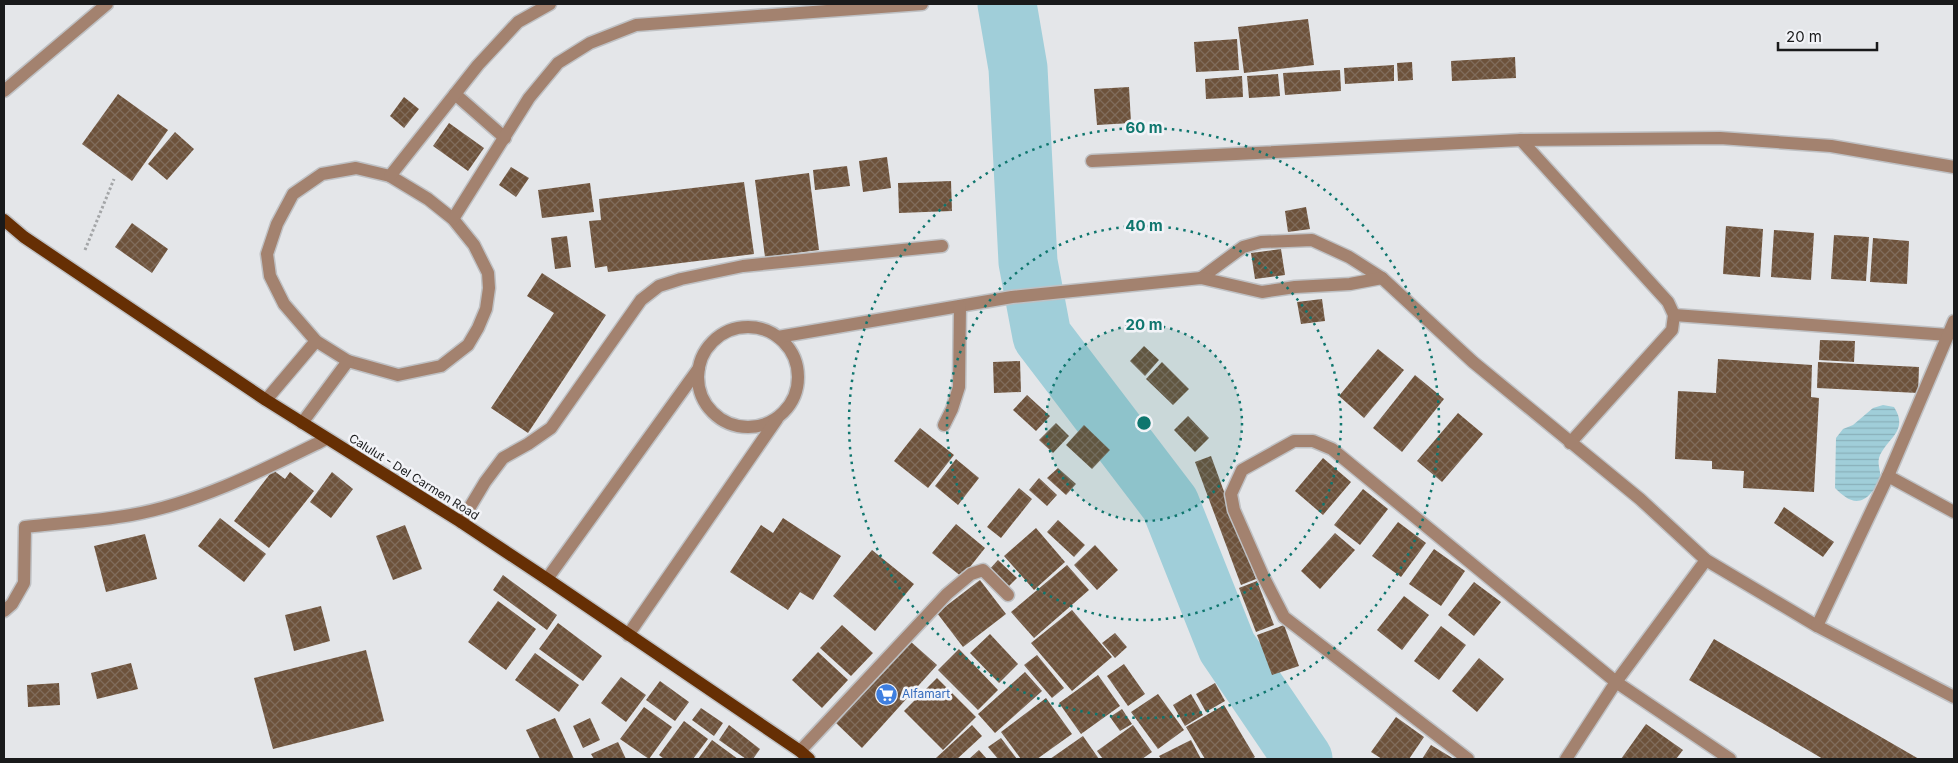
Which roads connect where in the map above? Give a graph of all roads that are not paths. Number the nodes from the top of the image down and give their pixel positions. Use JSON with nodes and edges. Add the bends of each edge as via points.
{"nodes":[{"id":1,"x":107,"y":4,"type":"edge"},
{"id":2,"x":550,"y":4,"type":"edge"},
{"id":3,"x":922,"y":4,"type":"edge"},
{"id":4,"x":4,"y":91,"type":"edge"},
{"id":5,"x":455,"y":94,"type":"junction"},
{"id":6,"x":506,"y":138,"type":"junction"},
{"id":7,"x":1521,"y":140,"type":"junction"},
{"id":8,"x":1092,"y":161,"type":"dead end"},
{"id":9,"x":1954,"y":167,"type":"edge"},
{"id":10,"x":390,"y":176,"type":"junction"},
{"id":11,"x":454,"y":218,"type":"junction"},
{"id":12,"x":4,"y":220,"type":"edge"},
{"id":13,"x":942,"y":246,"type":"dead end"},
{"id":14,"x":1201,"y":278,"type":"junction"},
{"id":15,"x":1382,"y":278,"type":"junction"},
{"id":16,"x":960,"y":306,"type":"junction"},
{"id":17,"x":1674,"y":315,"type":"junction"},
{"id":18,"x":1954,"y":321,"type":"edge"},
{"id":19,"x":1948,"y":335,"type":"junction"},
{"id":20,"x":778,"y":337,"type":"junction"},
{"id":21,"x":316,"y":341,"type":"junction"},
{"id":22,"x":348,"y":360,"type":"junction"},
{"id":23,"x":699,"y":368,"type":"junction"},
{"id":24,"x":266,"y":400,"type":"junction"},
{"id":25,"x":777,"y":419,"type":"junction"},
{"id":26,"x":302,"y":423,"type":"junction"},
{"id":27,"x":944,"y":424,"type":"dead end"},
{"id":28,"x":326,"y":439,"type":"junction"},
{"id":29,"x":1570,"y":443,"type":"junction"},
{"id":30,"x":1888,"y":476,"type":"junction"},
{"id":31,"x":1954,"y":512,"type":"edge"},
{"id":32,"x":461,"y":522,"type":"junction"},
{"id":33,"x":1706,"y":560,"type":"junction"},
{"id":34,"x":547,"y":579,"type":"junction"},
{"id":35,"x":1008,"y":595,"type":"dead end"},
{"id":36,"x":4,"y":611,"type":"edge"},
{"id":37,"x":1817,"y":626,"type":"junction"},
{"id":38,"x":628,"y":636,"type":"junction"},
{"id":39,"x":1616,"y":682,"type":"junction"},
{"id":40,"x":1954,"y":697,"type":"edge"},
{"id":41,"x":805,"y":755,"type":"edge"},
{"id":42,"x":1468,"y":759,"type":"edge"},
{"id":43,"x":1566,"y":759,"type":"edge"},
{"id":44,"x":1730,"y":759,"type":"edge"}],
"edges":[{"from":1,"to":4,"type":"street"},
{"from":2,"to":5,"type":"street","via":[[518,22]]},
{"from":3,"to":6,"type":"street","via":[[636,24],[590,43],[558,63],[529,98]]},
{"from":5,"to":6,"type":"street"},
{"from":5,"to":10,"type":"street"},
{"from":6,"to":11,"type":"street"},
{"from":7,"to":8,"type":"street"},
{"from":7,"to":9,"type":"street","via":[[1720,138],[1831,146]]},
{"from":7,"to":17,"type":"street","via":[[1668,302]]},
{"from":10,"to":11,"type":"street"},
{"from":10,"to":21,"type":"street","via":[[356,168],[322,174],[293,194],[277,224],[267,254],[270,276],[284,304]]},
{"from":11,"to":22,"type":"street","via":[[474,244],[488,273],[486,309],[468,345],[441,366],[398,375]]},
{"from":12,"to":24,"type":"main road","name":"Calulut - Del Carmen Road","via":[[24,237]]},
{"from":13,"to":32,"type":"street","via":[[743,266],[659,286],[641,300],[551,428],[503,458]]},
{"from":14,"to":15,"type":"street","via":[[1262,292]]},
{"from":14,"to":15,"type":"street","via":[[1243,247],[1261,242],[1312,240],[1349,257]]},
{"from":14,"to":16,"type":"street","via":[[1054,292]]},
{"from":15,"to":29,"type":"street","via":[[1473,362]]},
{"from":16,"to":20,"type":"street"},
{"from":16,"to":27,"type":"street","via":[[959,387]]},
{"from":17,"to":19,"type":"street"},
{"from":17,"to":29,"type":"street","via":[[1672,330]]},
{"from":18,"to":19,"type":"street"},
{"from":19,"to":30,"type":"street"},
{"from":20,"to":23,"type":"street","via":[[763,329],[746,327],[730,330],[715,339],[704,353]]},
{"from":20,"to":25,"type":"street","via":[[790,348],[799,378],[789,408]]},
{"from":21,"to":22,"type":"street"},
{"from":21,"to":24,"type":"street"},
{"from":22,"to":26,"type":"street"},
{"from":23,"to":25,"type":"street","via":[[698,386],[715,415],[729,424],[745,428],[762,426]]},
{"from":23,"to":34,"type":"street"},
{"from":24,"to":26,"type":"main road","name":"Calulut - Del Carmen Road"},
{"from":25,"to":38,"type":"street"},
{"from":26,"to":28,"type":"main road","name":"Calulut - Del Carmen Road"},
{"from":28,"to":32,"type":"main road","name":"Calulut - Del Carmen Road"},
{"from":28,"to":36,"type":"street","via":[[179,503],[132,515],[25,527],[24,583]]},
{"from":29,"to":33,"type":"street","via":[[1640,498]]},
{"from":30,"to":31,"type":"street"},
{"from":30,"to":37,"type":"street"},
{"from":32,"to":34,"type":"main road","name":"Calulut - Del Carmen Road"},
{"from":33,"to":37,"type":"street"},
{"from":33,"to":39,"type":"street"},
{"from":34,"to":38,"type":"main road","name":"Calulut - Del Carmen Road"},
{"from":35,"to":41,"type":"street","via":[[983,570],[971,574],[947,594]]},
{"from":37,"to":40,"type":"street"},
{"from":38,"to":41,"type":"main road","name":"Calulut - Del Carmen Road"},
{"from":39,"to":42,"type":"street","via":[[1332,449],[1313,441],[1294,441],[1242,470],[1231,494],[1234,510],[1284,617]]},
{"from":39,"to":43,"type":"street"},
{"from":39,"to":44,"type":"street"}]}
